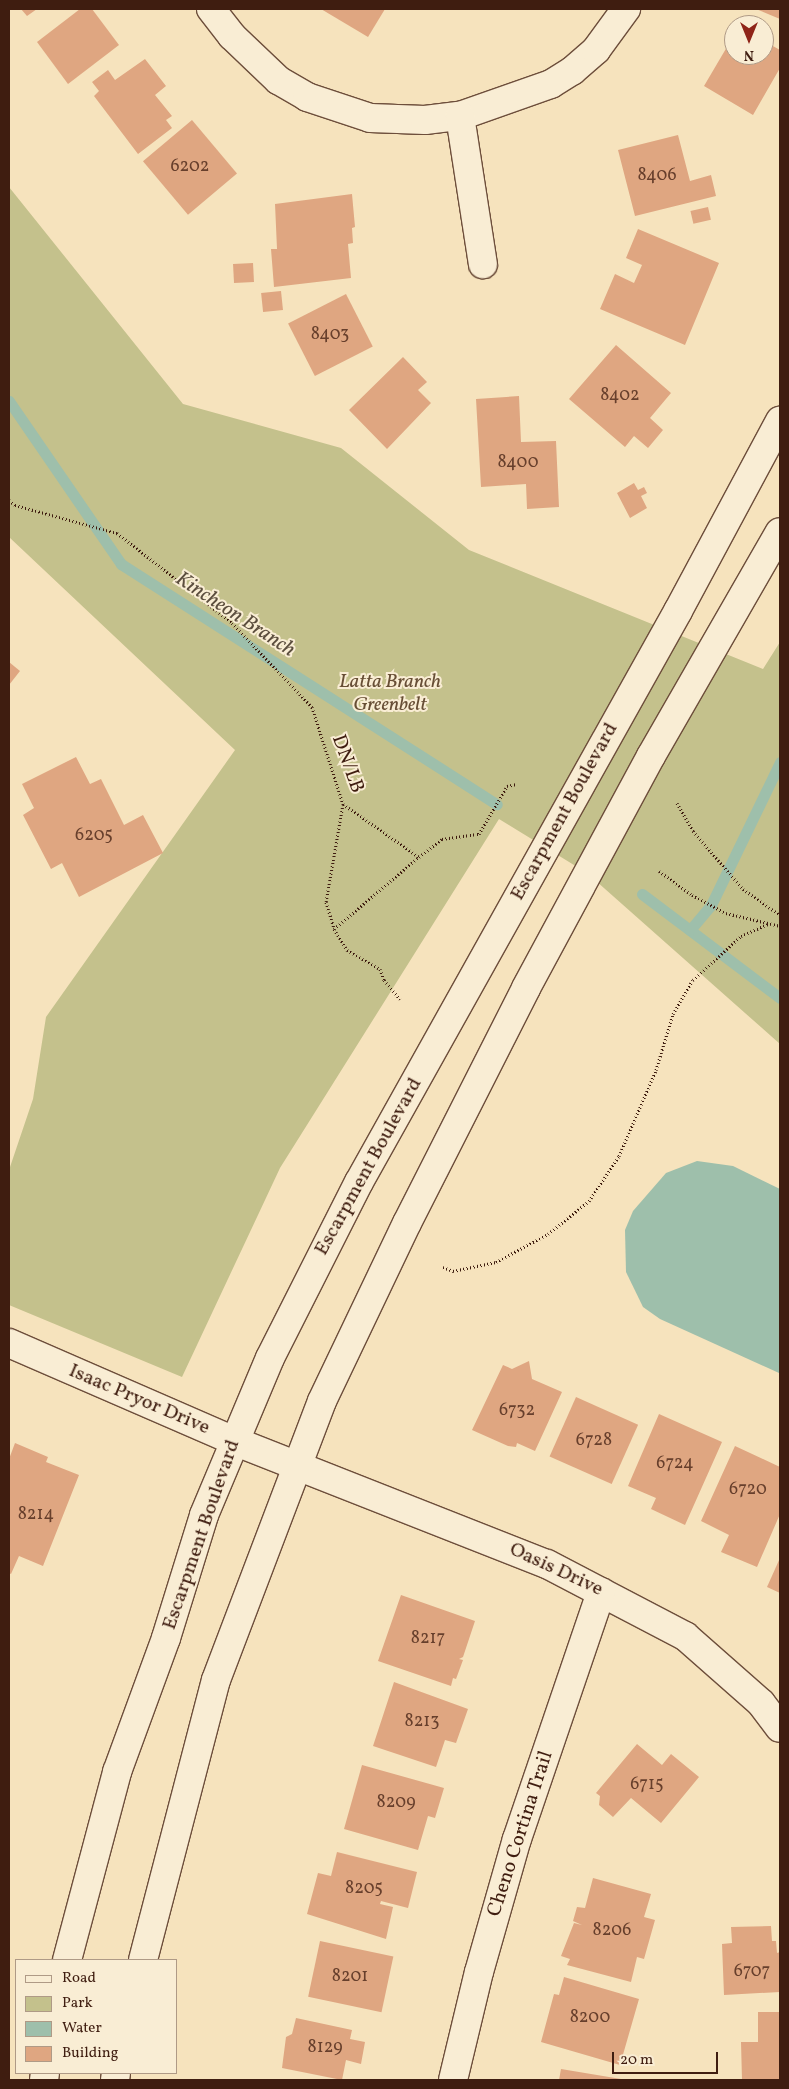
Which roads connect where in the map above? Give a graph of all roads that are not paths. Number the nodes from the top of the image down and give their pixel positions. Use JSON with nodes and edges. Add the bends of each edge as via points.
{"nodes":[{"id":1,"x":211,"y":9,"type":"edge"},
{"id":2,"x":626,"y":9,"type":"edge"},
{"id":3,"x":460,"y":116,"type":"junction"},
{"id":4,"x":483,"y":264,"type":"dead end"},
{"id":5,"x":780,"y":421,"type":"edge"},
{"id":6,"x":780,"y":532,"type":"edge"},
{"id":7,"x":9,"y":1343,"type":"edge"},
{"id":8,"x":234,"y":1441,"type":"junction"},
{"id":9,"x":298,"y":1466,"type":"junction"},
{"id":10,"x":601,"y":1592,"type":"junction"},
{"id":11,"x":780,"y":1728,"type":"edge"},
{"id":12,"x":67,"y":1959,"type":"edge"},
{"id":13,"x":142,"y":1959,"type":"edge"},
{"id":14,"x":453,"y":2080,"type":"edge"}],
"edges":[{"from":1,"to":3,"type":"main road","via":[[232,36],[271,74],[307,97],[370,118],[425,120]]},
{"from":2,"to":3,"type":"main road","via":[[596,50],[572,71],[522,96]]},
{"from":3,"to":4,"type":"main road"},
{"from":5,"to":8,"type":"main road","name":"Escarpment Boulevard","via":[[354,1190],[299,1299]]},
{"from":6,"to":9,"type":"main road","via":[[651,756],[526,988],[349,1341],[322,1400]]},
{"from":7,"to":8,"type":"main road","name":"Isaac Pryor Drive"},
{"from":8,"to":9,"type":"main road","name":"Isaac Pryor Drive"},
{"from":8,"to":12,"type":"main road","name":"Escarpment Boulevard","via":[[204,1515],[166,1638],[117,1772]]},
{"from":9,"to":10,"type":"main road","name":"Oasis Drive","via":[[471,1532]]},
{"from":9,"to":13,"type":"main road","via":[[216,1680]]},
{"from":10,"to":11,"type":"main road","name":"Oasis Drive","via":[[685,1636],[761,1703]]},
{"from":10,"to":14,"type":"main road","name":"Cheno Cortina Trail","via":[[517,1838],[478,1972]]}]}
